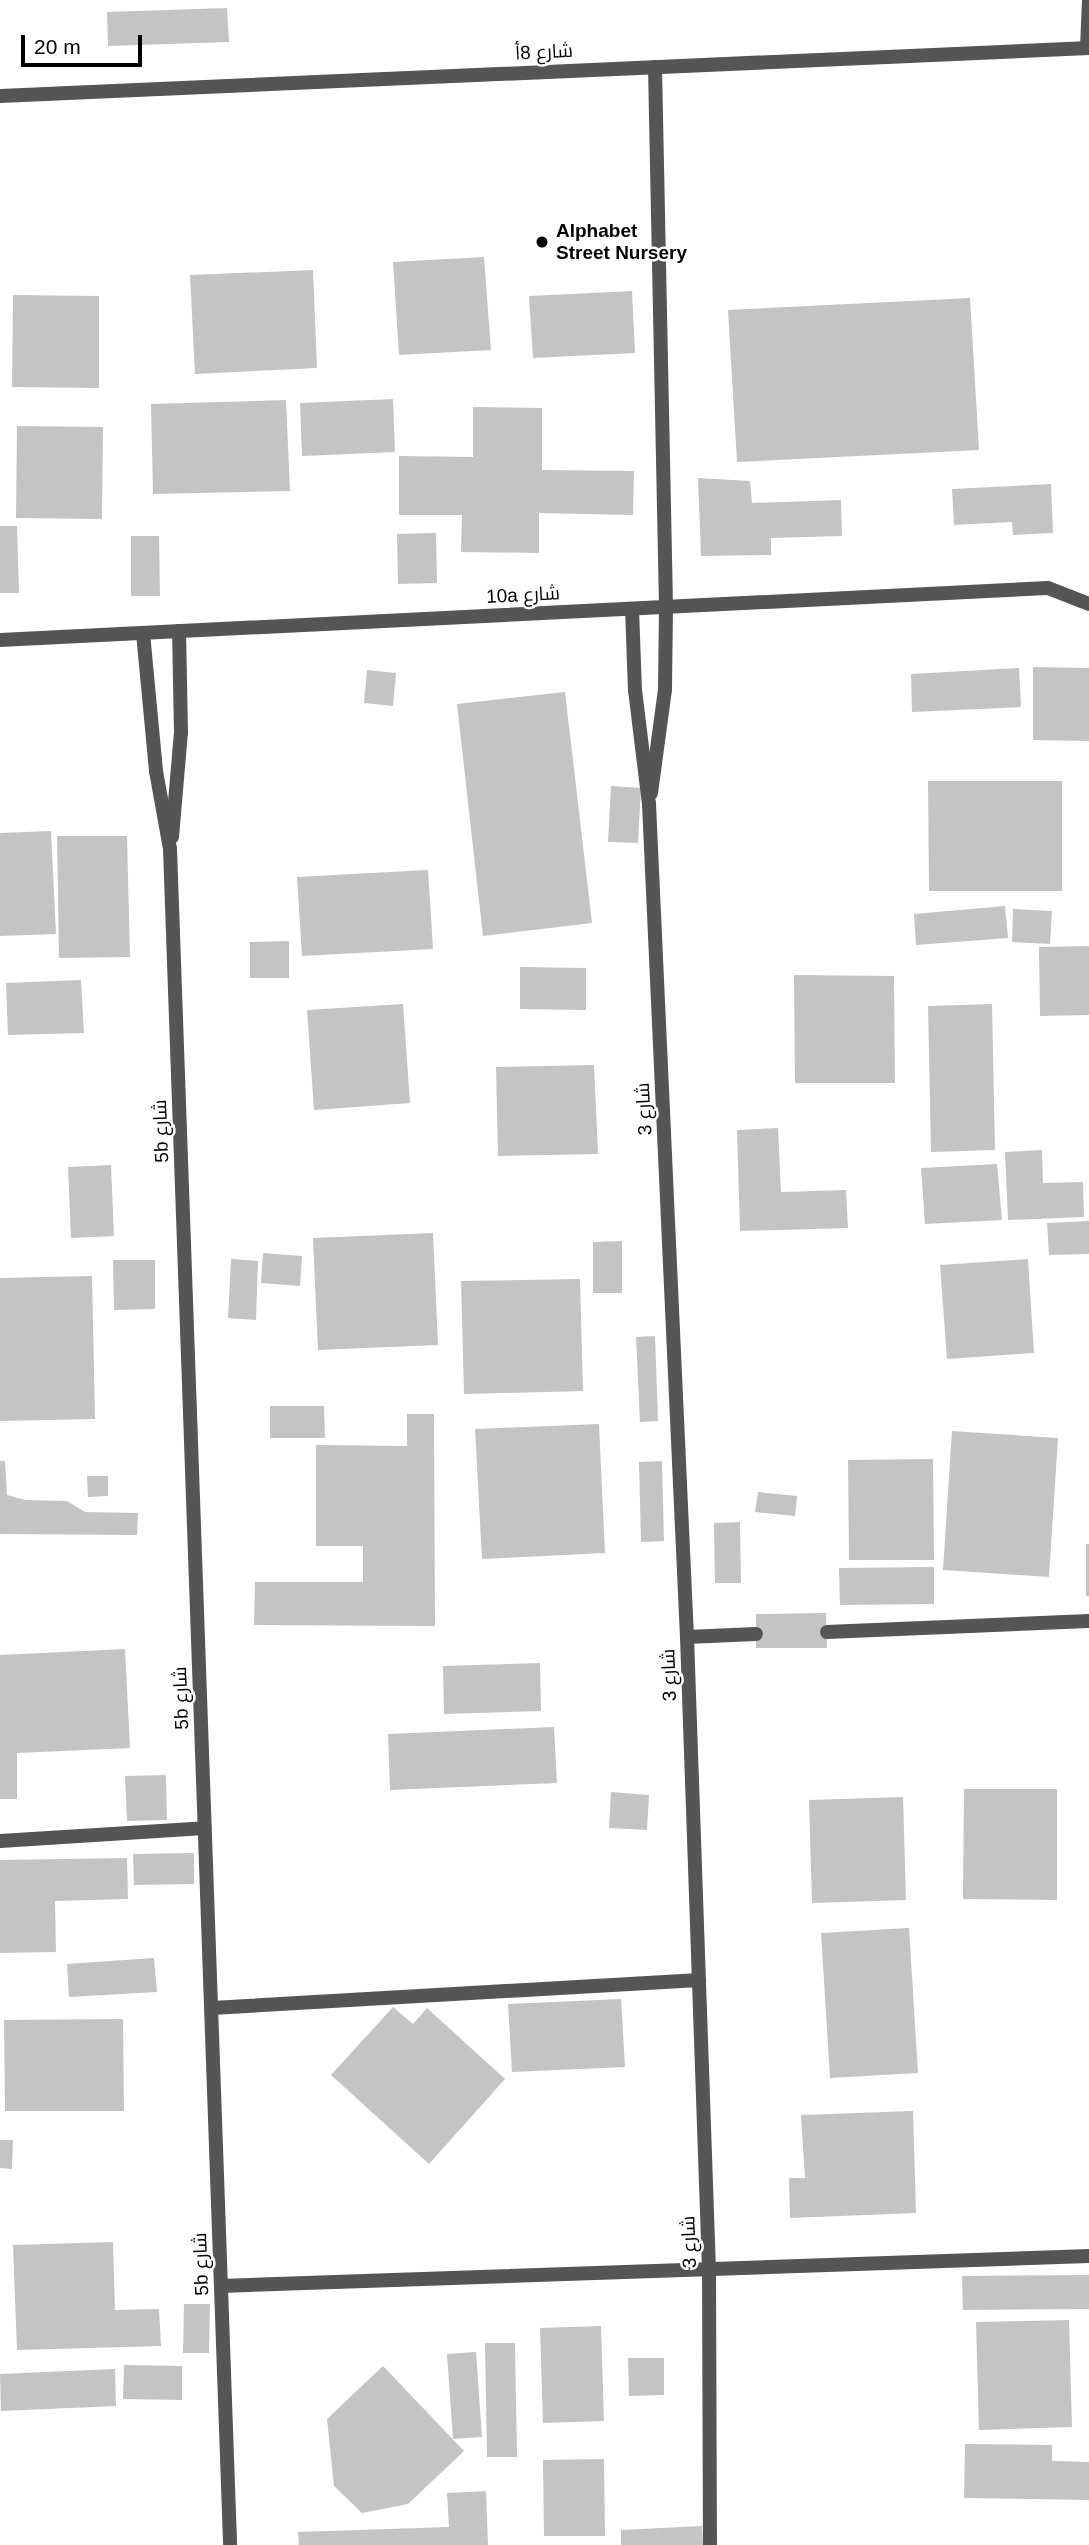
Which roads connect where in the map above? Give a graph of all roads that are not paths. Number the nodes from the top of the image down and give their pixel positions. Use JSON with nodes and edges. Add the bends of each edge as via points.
{"nodes":[{"id":1,"x":1089,"y":0,"type":"edge"},
{"id":2,"x":1088,"y":48,"type":"edge"},
{"id":3,"x":655,"y":67,"type":"junction"},
{"id":4,"x":0,"y":96,"type":"edge"},
{"id":5,"x":1089,"y":604,"type":"edge"},
{"id":6,"x":666,"y":607,"type":"junction"},
{"id":7,"x":632,"y":609,"type":"junction"},
{"id":8,"x":179,"y":631,"type":"junction"},
{"id":9,"x":143,"y":633,"type":"junction"},
{"id":10,"x":0,"y":640,"type":"edge"},
{"id":11,"x":649,"y":804,"type":"junction"},
{"id":12,"x":170,"y":849,"type":"junction"},
{"id":13,"x":1089,"y":1621,"type":"edge"},
{"id":14,"x":827,"y":1632,"type":"dead end"},
{"id":15,"x":756,"y":1634,"type":"dead end"},
{"id":16,"x":687,"y":1637,"type":"junction"},
{"id":17,"x":205,"y":1828,"type":"junction"},
{"id":18,"x":0,"y":1841,"type":"edge"},
{"id":19,"x":699,"y":1980,"type":"junction"},
{"id":20,"x":212,"y":2008,"type":"junction"},
{"id":21,"x":1089,"y":2256,"type":"edge"},
{"id":22,"x":709,"y":2270,"type":"junction"},
{"id":23,"x":221,"y":2286,"type":"junction"},
{"id":24,"x":230,"y":2545,"type":"edge"},
{"id":25,"x":710,"y":2545,"type":"edge"}],
"edges":[{"from":1,"to":2,"type":"street"},
{"from":2,"to":3,"type":"street","name":"شارع 8أ"},
{"from":3,"to":4,"type":"street","name":"شارع 8أ"},
{"from":3,"to":6,"type":"street","name":"شارع 3"},
{"from":5,"to":6,"type":"street","name":"10a شارع","via":[[1048,589]]},
{"from":6,"to":7,"type":"street","name":"10a شارع"},
{"from":6,"to":11,"type":"street","name":"شارع 3","via":[[664,689]]},
{"from":7,"to":8,"type":"street","name":"10a شارع"},
{"from":7,"to":11,"type":"street","name":"شارع 3","via":[[635,690]]},
{"from":8,"to":9,"type":"street","name":"10a شارع"},
{"from":8,"to":12,"type":"street","name":"5b شارع","via":[[181,733]]},
{"from":9,"to":10,"type":"street","name":"10a شارع"},
{"from":9,"to":12,"type":"street","name":"5b شارع","via":[[156,771]]},
{"from":11,"to":16,"type":"street","name":"شارع 3"},
{"from":12,"to":17,"type":"street","name":"5b شارع"},
{"from":13,"to":14,"type":"street"},
{"from":15,"to":16,"type":"street"},
{"from":16,"to":19,"type":"street","name":"شارع 3"},
{"from":17,"to":18,"type":"street"},
{"from":17,"to":20,"type":"street","name":"5b شارع"},
{"from":19,"to":20,"type":"street"},
{"from":19,"to":22,"type":"street","name":"شارع 3"},
{"from":20,"to":23,"type":"street","name":"5b شارع"},
{"from":21,"to":22,"type":"street"},
{"from":22,"to":23,"type":"street"},
{"from":22,"to":25,"type":"street","name":"شارع 3"},
{"from":23,"to":24,"type":"street","name":"5b شارع"}]}
